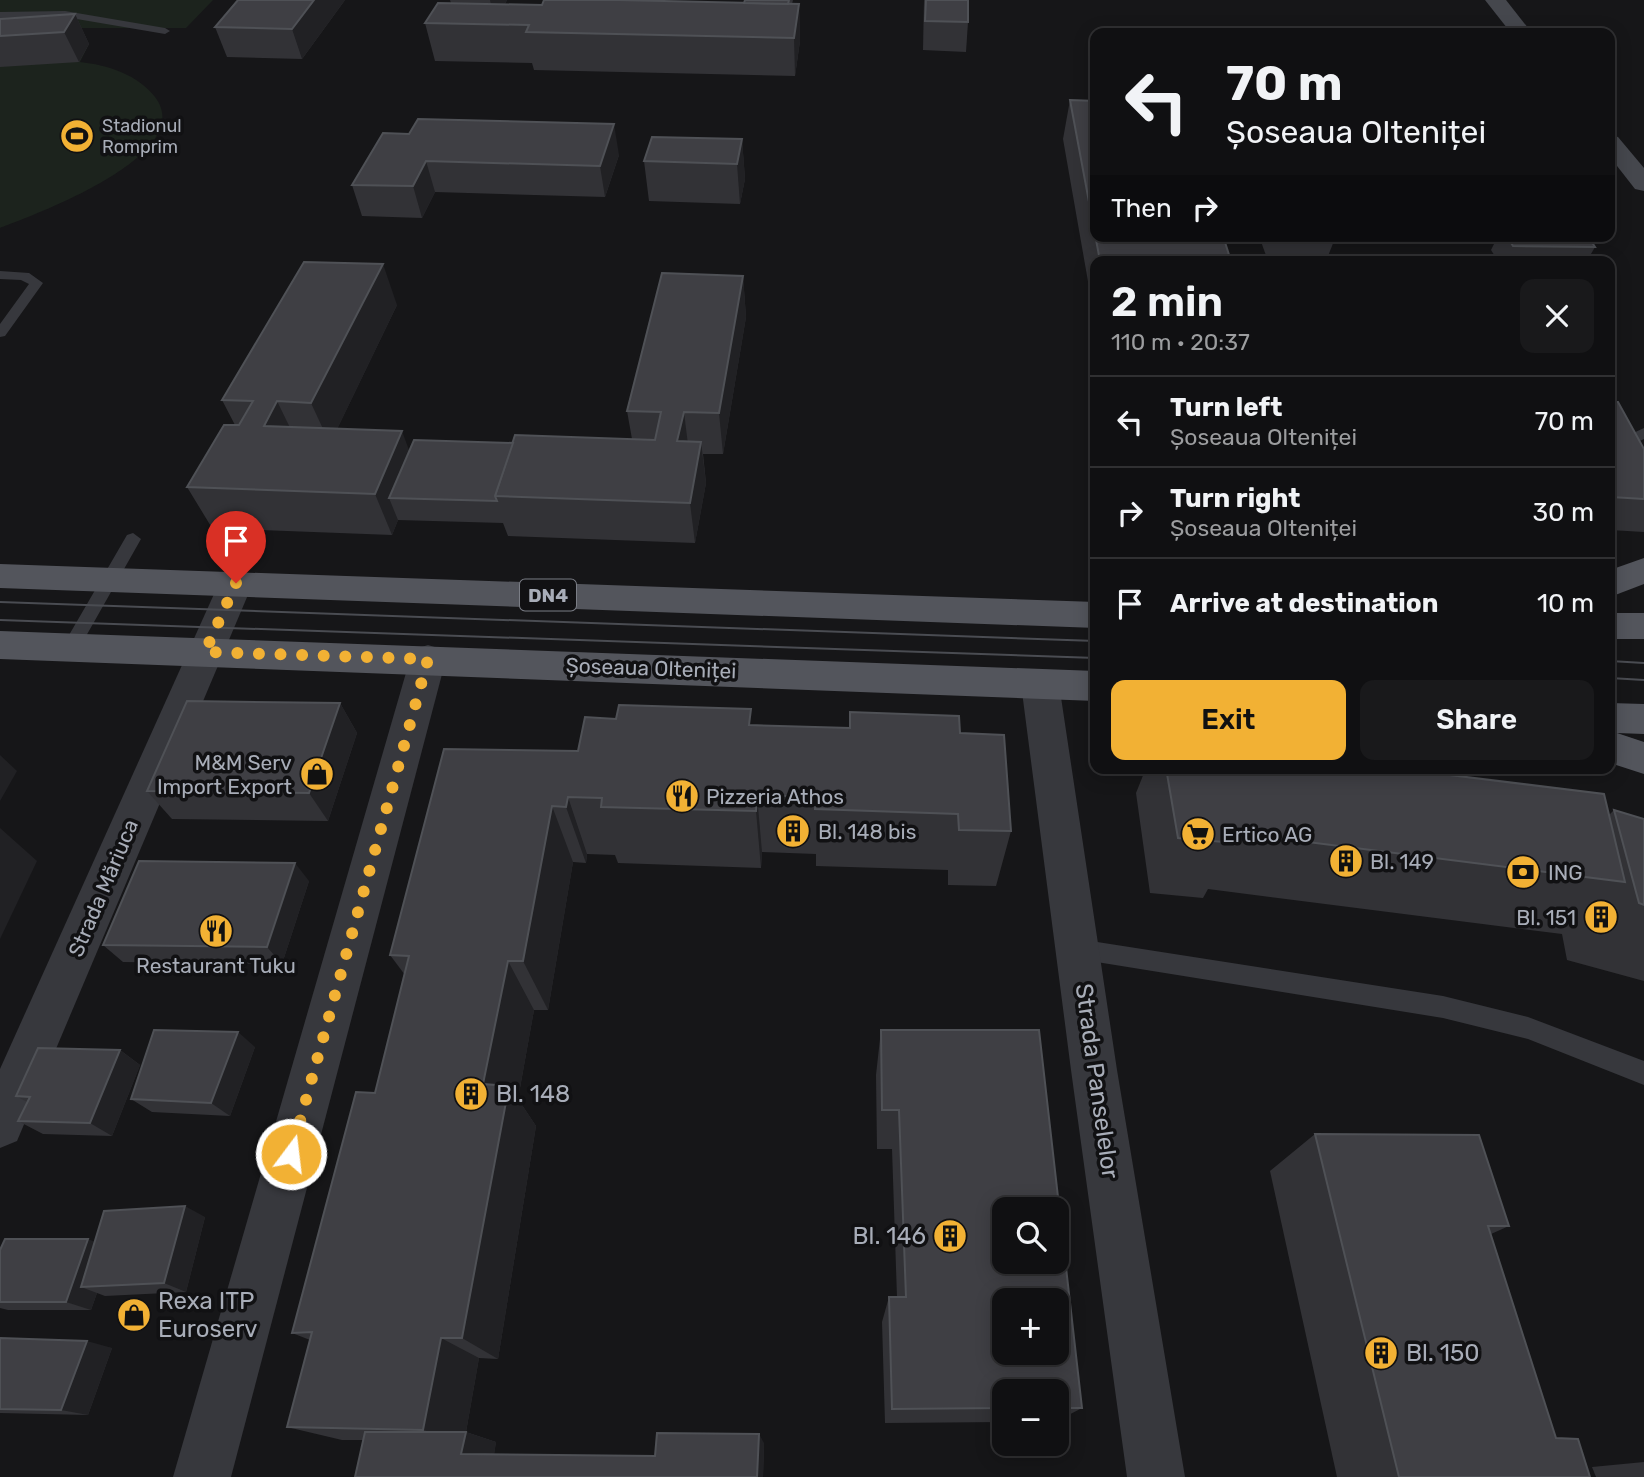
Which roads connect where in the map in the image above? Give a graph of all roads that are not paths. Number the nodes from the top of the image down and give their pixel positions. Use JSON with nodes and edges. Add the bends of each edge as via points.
{"nodes":[{"id":1,"x":1495,"y":0,"type":"edge"},
{"id":2,"x":0,"y":15,"type":"edge"},
{"id":3,"x":1518,"y":28,"type":"edge"},
{"id":4,"x":165,"y":31,"type":"dead end"},
{"id":5,"x":1615,"y":148,"type":"edge"},
{"id":6,"x":1644,"y":184,"type":"edge"},
{"id":7,"x":0,"y":275,"type":"edge"},
{"id":8,"x":0,"y":333,"type":"edge"},
{"id":9,"x":1644,"y":433,"type":"edge"},
{"id":10,"x":1615,"y":448,"type":"edge"},
{"id":11,"x":133,"y":539,"type":"dead end"},
{"id":12,"x":1644,"y":570,"type":"edge"},
{"id":13,"x":0,"y":576,"type":"edge"},
{"id":14,"x":110,"y":579,"type":"junction"},
{"id":15,"x":1615,"y":582,"type":"edge"},
{"id":16,"x":236,"y":583,"type":"junction"},
{"id":17,"x":1090,"y":615,"type":"edge"},
{"id":18,"x":1615,"y":626,"type":"edge"},
{"id":19,"x":1644,"y":626,"type":"edge"},
{"id":20,"x":0,"y":645,"type":"edge"},
{"id":21,"x":71,"y":647,"type":"junction"},
{"id":22,"x":205,"y":652,"type":"junction"},
{"id":23,"x":428,"y":659,"type":"junction"},
{"id":24,"x":1041,"y":684,"type":"junction"},
{"id":25,"x":1090,"y":686,"type":"edge"},
{"id":26,"x":1615,"y":718,"type":"edge"},
{"id":27,"x":1644,"y":719,"type":"edge"},
{"id":28,"x":1615,"y":749,"type":"edge"},
{"id":29,"x":1644,"y":758,"type":"edge"},
{"id":30,"x":1078,"y":949,"type":"junction"},
{"id":31,"x":1644,"y":1073,"type":"edge"},
{"id":32,"x":0,"y":1124,"type":"edge"},
{"id":33,"x":202,"y":1477,"type":"edge"},
{"id":34,"x":1156,"y":1477,"type":"edge"}],
"edges":[{"from":1,"to":3,"type":"main road"},
{"from":2,"to":4,"type":"lane","via":[[65,14]]},
{"from":5,"to":6,"type":"main road"},
{"from":7,"to":8,"type":"lane","via":[[24,276],[36,283]]},
{"from":9,"to":10,"type":"lane"},
{"from":11,"to":14,"type":"lane"},
{"from":12,"to":15,"type":"main road"},
{"from":13,"to":14,"type":"main road","number":"DN4"},
{"from":14,"to":16,"type":"main road","number":"DN4"},
{"from":14,"to":21,"type":"lane"},
{"from":16,"to":17,"type":"main road","number":"DN4"},
{"from":16,"to":22,"type":"street"},
{"from":18,"to":19,"type":"main road"},
{"from":20,"to":21,"type":"main road","name":"Șoseaua Olteniței"},
{"from":21,"to":22,"type":"main road","name":"Șoseaua Olteniței"},
{"from":22,"to":23,"type":"main road","name":"Șoseaua Olteniței"},
{"from":22,"to":32,"type":"street","name":"Strada Măriuca"},
{"from":23,"to":24,"type":"main road","name":"Șoseaua Olteniței"},
{"from":23,"to":33,"type":"street"},
{"from":24,"to":25,"type":"main road","name":"Șoseaua Olteniței"},
{"from":24,"to":30,"type":"street","name":"Strada Panselelor"},
{"from":26,"to":27,"type":"main road"},
{"from":28,"to":29,"type":"main road"},
{"from":30,"to":31,"type":"lane","via":[[1443,1007],[1528,1028]]},
{"from":30,"to":34,"type":"street","name":"Strada Panselelor"}]}
